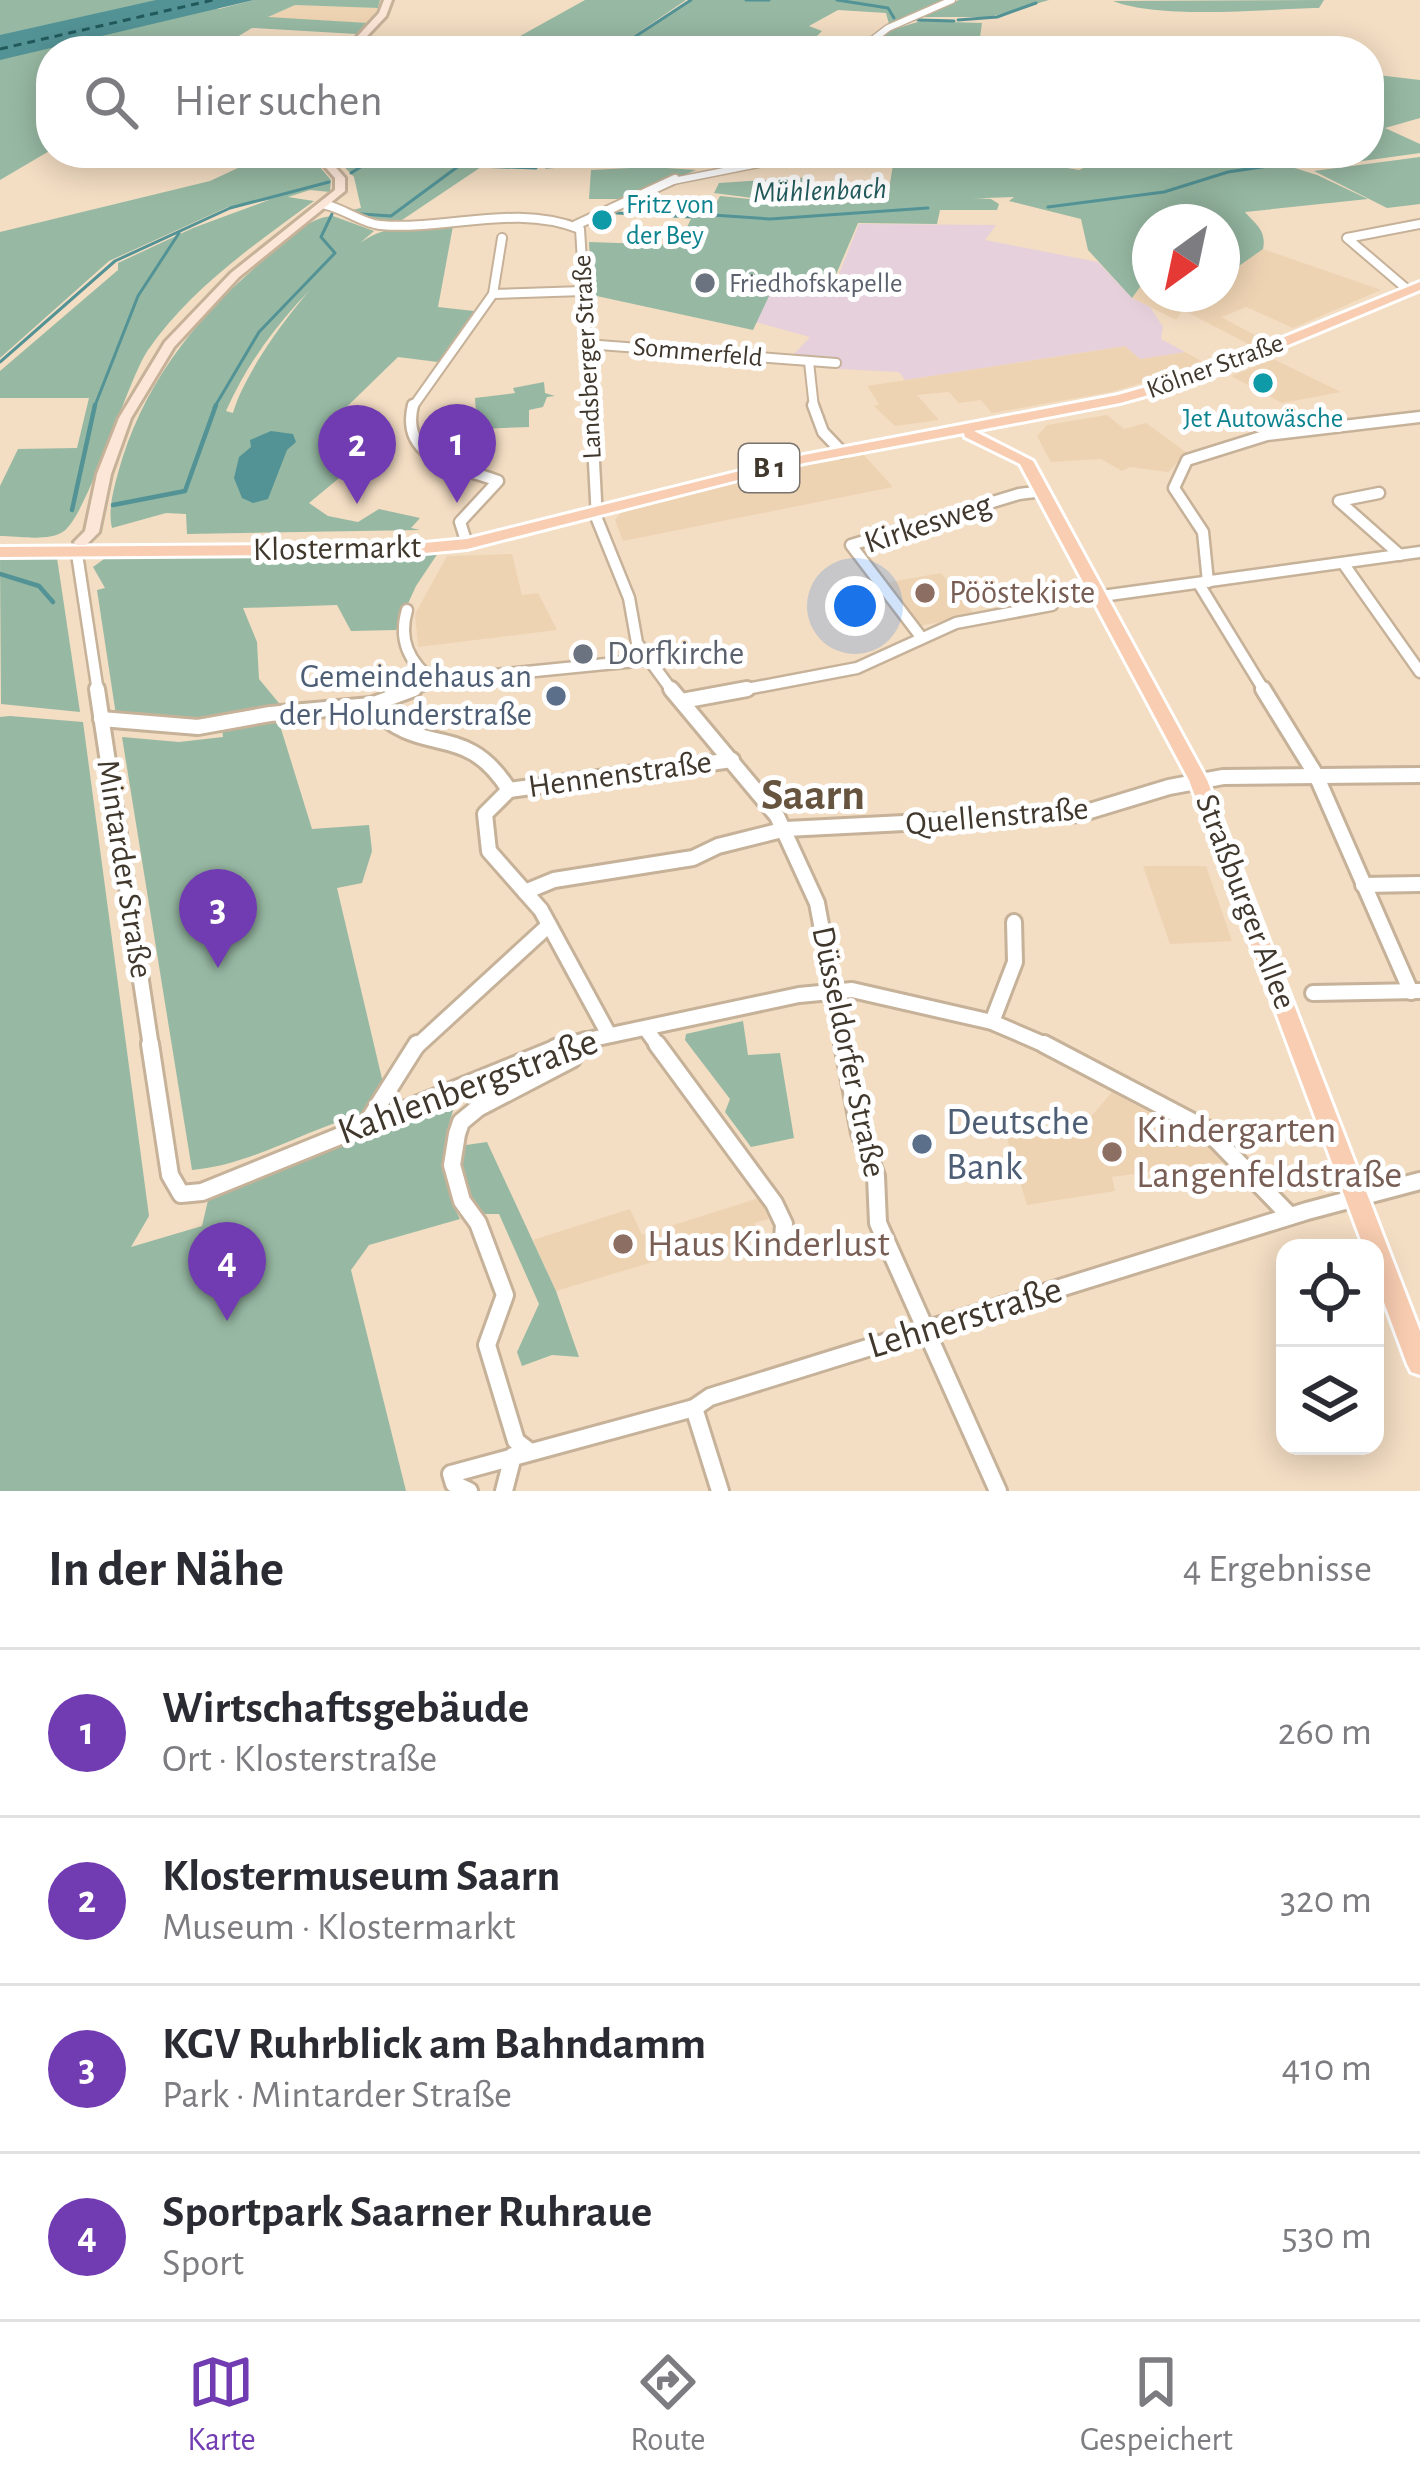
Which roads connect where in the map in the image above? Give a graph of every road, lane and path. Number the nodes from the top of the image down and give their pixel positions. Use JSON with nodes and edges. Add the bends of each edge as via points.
{"nodes":[{"id":1,"x":388,"y":0,"type":"edge"},
{"id":2,"x":952,"y":0,"type":"edge"},
{"id":3,"x":362,"y":36,"type":"edge"},
{"id":4,"x":878,"y":36,"type":"edge"},
{"id":5,"x":331,"y":168,"type":"edge"},
{"id":6,"x":733,"y":168,"type":"edge"},
{"id":7,"x":338,"y":195,"type":"junction"},
{"id":8,"x":326,"y":205,"type":"junction"},
{"id":9,"x":343,"y":209,"type":"junction"},
{"id":10,"x":1420,"y":224,"type":"edge"},
{"id":11,"x":576,"y":225,"type":"junction"},
{"id":12,"x":502,"y":238,"type":"dead end"},
{"id":13,"x":1414,"y":288,"type":"edge"},
{"id":14,"x":584,"y":291,"type":"junction"},
{"id":15,"x":493,"y":294,"type":"junction"},
{"id":16,"x":586,"y":344,"type":"junction"},
{"id":17,"x":809,"y":362,"type":"junction"},
{"id":18,"x":836,"y":363,"type":"dead end"},
{"id":19,"x":1420,"y":417,"type":"edge"},
{"id":20,"x":959,"y":432,"type":"junction"},
{"id":21,"x":1017,"y":439,"type":"junction"},
{"id":22,"x":838,"y":448,"type":"junction"},
{"id":23,"x":1043,"y":491,"type":"junction"},
{"id":24,"x":1379,"y":494,"type":"dead end"},
{"id":25,"x":592,"y":509,"type":"junction"},
{"id":26,"x":466,"y":540,"type":"junction"},
{"id":27,"x":0,"y":543,"type":"edge"},
{"id":28,"x":79,"y":548,"type":"junction"},
{"id":29,"x":0,"y":552,"type":"edge"},
{"id":30,"x":1420,"y":552,"type":"edge"},
{"id":31,"x":1400,"y":554,"type":"junction"},
{"id":32,"x":1343,"y":563,"type":"junction"},
{"id":33,"x":1203,"y":583,"type":"junction"},
{"id":34,"x":1102,"y":596,"type":"junction"},
{"id":35,"x":1052,"y":604,"type":"dead end"},
{"id":36,"x":407,"y":610,"type":"dead end"},
{"id":37,"x":921,"y":637,"type":"junction"},
{"id":38,"x":646,"y":660,"type":"junction"},
{"id":39,"x":1420,"y":672,"type":"edge"},
{"id":40,"x":434,"y":681,"type":"junction"},
{"id":41,"x":682,"y":701,"type":"junction"},
{"id":42,"x":371,"y":705,"type":"junction"},
{"id":43,"x":101,"y":719,"type":"junction"},
{"id":44,"x":732,"y":760,"type":"junction"},
{"id":45,"x":1316,"y":775,"type":"junction"},
{"id":46,"x":1420,"y":775,"type":"edge"},
{"id":47,"x":1198,"y":780,"type":"junction"},
{"id":48,"x":508,"y":790,"type":"junction"},
{"id":49,"x":786,"y":829,"type":"junction"},
{"id":50,"x":1420,"y":884,"type":"edge"},
{"id":51,"x":1363,"y":886,"type":"junction"},
{"id":52,"x":525,"y":892,"type":"junction"},
{"id":53,"x":1014,"y":922,"type":"dead end"},
{"id":54,"x":549,"y":925,"type":"junction"},
{"id":55,"x":833,"y":990,"type":"junction"},
{"id":56,"x":1416,"y":991,"type":"edge"},
{"id":57,"x":1313,"y":993,"type":"dead end"},
{"id":58,"x":992,"y":1022,"type":"junction"},
{"id":59,"x":646,"y":1029,"type":"junction"},
{"id":60,"x":609,"y":1034,"type":"junction"},
{"id":61,"x":585,"y":1040,"type":"junction"},
{"id":62,"x":368,"y":1122,"type":"junction"},
{"id":63,"x":1420,"y":1181,"type":"edge"},
{"id":64,"x":181,"y":1194,"type":"joint"},
{"id":65,"x":1358,"y":1197,"type":"junction"},
{"id":66,"x":1290,"y":1216,"type":"junction"},
{"id":67,"x":783,"y":1239,"type":"dead end"},
{"id":68,"x":925,"y":1329,"type":"junction"},
{"id":69,"x":1420,"y":1364,"type":"edge"},
{"id":70,"x":694,"y":1408,"type":"junction"},
{"id":71,"x":521,"y":1454,"type":"junction"},
{"id":72,"x":469,"y":1491,"type":"edge"},
{"id":73,"x":504,"y":1491,"type":"edge"},
{"id":74,"x":720,"y":1491,"type":"edge"},
{"id":75,"x":998,"y":1491,"type":"edge"}],
"edges":[{"from":1,"to":3,"type":"main road"},
{"from":2,"to":4,"type":"street"},
{"from":5,"to":7,"type":"main road","via":[[340,178]]},
{"from":6,"to":11,"type":"street","via":[[677,178]]},
{"from":7,"to":8,"type":"main road","name":"Mintarder Straße"},
{"from":7,"to":9,"type":"street"},
{"from":8,"to":9,"type":"street","name":"Landsberger Straße"},
{"from":8,"to":28,"type":"main road","name":"Mintarder Straße","via":[[235,275],[169,345],[125,418],[92,532]]},
{"from":9,"to":11,"type":"street","name":"Landsberger Straße","via":[[380,225]]},
{"from":10,"to":13,"type":"street","via":[[1347,238]]},
{"from":11,"to":14,"type":"street","name":"Landsberger Straße"},
{"from":12,"to":15,"type":"street"},
{"from":13,"to":21,"type":"main road","name":"Kölner Straße","number":"B 1","via":[[1201,376]]},
{"from":14,"to":15,"type":"street"},
{"from":14,"to":16,"type":"street","name":"Landsberger Straße"},
{"from":15,"to":26,"type":"street","via":[[409,412],[411,430],[445,466],[497,481],[460,522]]},
{"from":16,"to":17,"type":"street","name":"Sommerfeld"},
{"from":16,"to":25,"type":"street","name":"Landsberger Straße"},
{"from":17,"to":18,"type":"street","name":"Sommerfeld"},
{"from":17,"to":22,"type":"street","name":"Sommerfeld","via":[[814,413]]},
{"from":19,"to":33,"type":"street","via":[[1370,419],[1190,457],[1174,488],[1203,532]]},
{"from":20,"to":21,"type":"main road","name":"Kölner Straße","number":"B 1"},
{"from":20,"to":21,"type":"main road"},
{"from":20,"to":22,"type":"main road","name":"Kölner Straße","number":"B 1"},
{"from":21,"to":22,"type":"main road","name":"Kölner Straße","number":"B 1","via":[[966,423]]},
{"from":21,"to":23,"type":"main road","name":"Straßburger Allee"},
{"from":22,"to":25,"type":"main road","name":"Kölner Straße","number":"B 1"},
{"from":23,"to":34,"type":"main road","name":"Straßburger Allee"},
{"from":23,"to":37,"type":"street","name":"Kirkesweg","via":[[854,542]]},
{"from":24,"to":31,"type":"street","via":[[1339,501]]},
{"from":25,"to":26,"type":"main road","name":"Klostermarkt","number":"B 1"},
{"from":25,"to":38,"type":"street","name":"Düsseldorfer Straße"},
{"from":26,"to":28,"type":"main road","name":"Klostermarkt","number":"B 1"},
{"from":27,"to":28,"type":"main road","number":"B 1"},
{"from":28,"to":29,"type":"main road","number":"B 1"},
{"from":28,"to":43,"type":"street","name":"Mintarder Straße"},
{"from":30,"to":31,"type":"street"},
{"from":31,"to":32,"type":"street"},
{"from":32,"to":33,"type":"street"},
{"from":32,"to":39,"type":"street"},
{"from":33,"to":34,"type":"street"},
{"from":33,"to":45,"type":"street"},
{"from":34,"to":47,"type":"main road","name":"Straßburger Allee"},
{"from":35,"to":37,"type":"street"},
{"from":36,"to":40,"type":"street","via":[[402,634],[409,657]]},
{"from":37,"to":41,"type":"street","via":[[857,668]]},
{"from":38,"to":40,"type":"street"},
{"from":38,"to":41,"type":"street","name":"Düsseldorfer Straße"},
{"from":40,"to":42,"type":"street"},
{"from":41,"to":44,"type":"street","name":"Düsseldorfer Straße"},
{"from":42,"to":43,"type":"street","via":[[198,727]]},
{"from":42,"to":48,"type":"street","via":[[415,738],[485,753]]},
{"from":43,"to":64,"type":"street","name":"Mintarder Straße","via":[[170,1175]]},
{"from":44,"to":48,"type":"street","name":"Hennenstraße"},
{"from":44,"to":49,"type":"street","name":"Düsseldorfer Straße"},
{"from":45,"to":46,"type":"street","name":"Quellenstraße"},
{"from":45,"to":47,"type":"street","name":"Quellenstraße"},
{"from":45,"to":51,"type":"street"},
{"from":47,"to":49,"type":"street","name":"Quellenstraße","via":[[1080,814]]},
{"from":47,"to":65,"type":"main road","name":"Straßburger Allee"},
{"from":48,"to":52,"type":"street","via":[[489,804],[482,827],[497,861]]},
{"from":49,"to":52,"type":"street","name":"Quellenstraße","via":[[693,858],[554,880]]},
{"from":49,"to":55,"type":"street","name":"Düsseldorfer Straße","via":[[817,903]]},
{"from":50,"to":51,"type":"street"},
{"from":51,"to":56,"type":"street"},
{"from":52,"to":54,"type":"street"},
{"from":53,"to":58,"type":"street","via":[[1016,974]]},
{"from":54,"to":60,"type":"street"},
{"from":54,"to":62,"type":"street","via":[[422,1037]]},
{"from":55,"to":58,"type":"street"},
{"from":55,"to":59,"type":"street","name":"Kahlenbergstraße"},
{"from":55,"to":68,"type":"street","name":"Düsseldorfer Straße","via":[[880,1199],[878,1222]]},
{"from":56,"to":57,"type":"street"},
{"from":58,"to":66,"type":"street","via":[[1205,1129]]},
{"from":59,"to":60,"type":"street","name":"Kahlenbergstraße"},
{"from":59,"to":67,"type":"street","via":[[774,1203]]},
{"from":60,"to":61,"type":"street","name":"Kahlenbergstraße"},
{"from":61,"to":62,"type":"street","name":"Kahlenbergstraße"},
{"from":61,"to":71,"type":"street","via":[[572,1059],[461,1122],[452,1165],[505,1295],[487,1345]]},
{"from":62,"to":64,"type":"street","name":"Kahlenbergstraße"},
{"from":63,"to":65,"type":"street","name":"Lehnerstraße"},
{"from":65,"to":66,"type":"street","name":"Lehnerstraße"},
{"from":65,"to":69,"type":"main road","name":"Straßburger Allee"},
{"from":66,"to":68,"type":"street","name":"Lehnerstraße"},
{"from":68,"to":70,"type":"street","name":"Lehnerstraße"},
{"from":68,"to":75,"type":"street","name":"Düsseldorfer Straße"},
{"from":70,"to":71,"type":"street","name":"Lehnerstraße"},
{"from":70,"to":74,"type":"street"},
{"from":71,"to":72,"type":"street","name":"Lehnerstraße","via":[[451,1474]]},
{"from":71,"to":73,"type":"street"}]}
